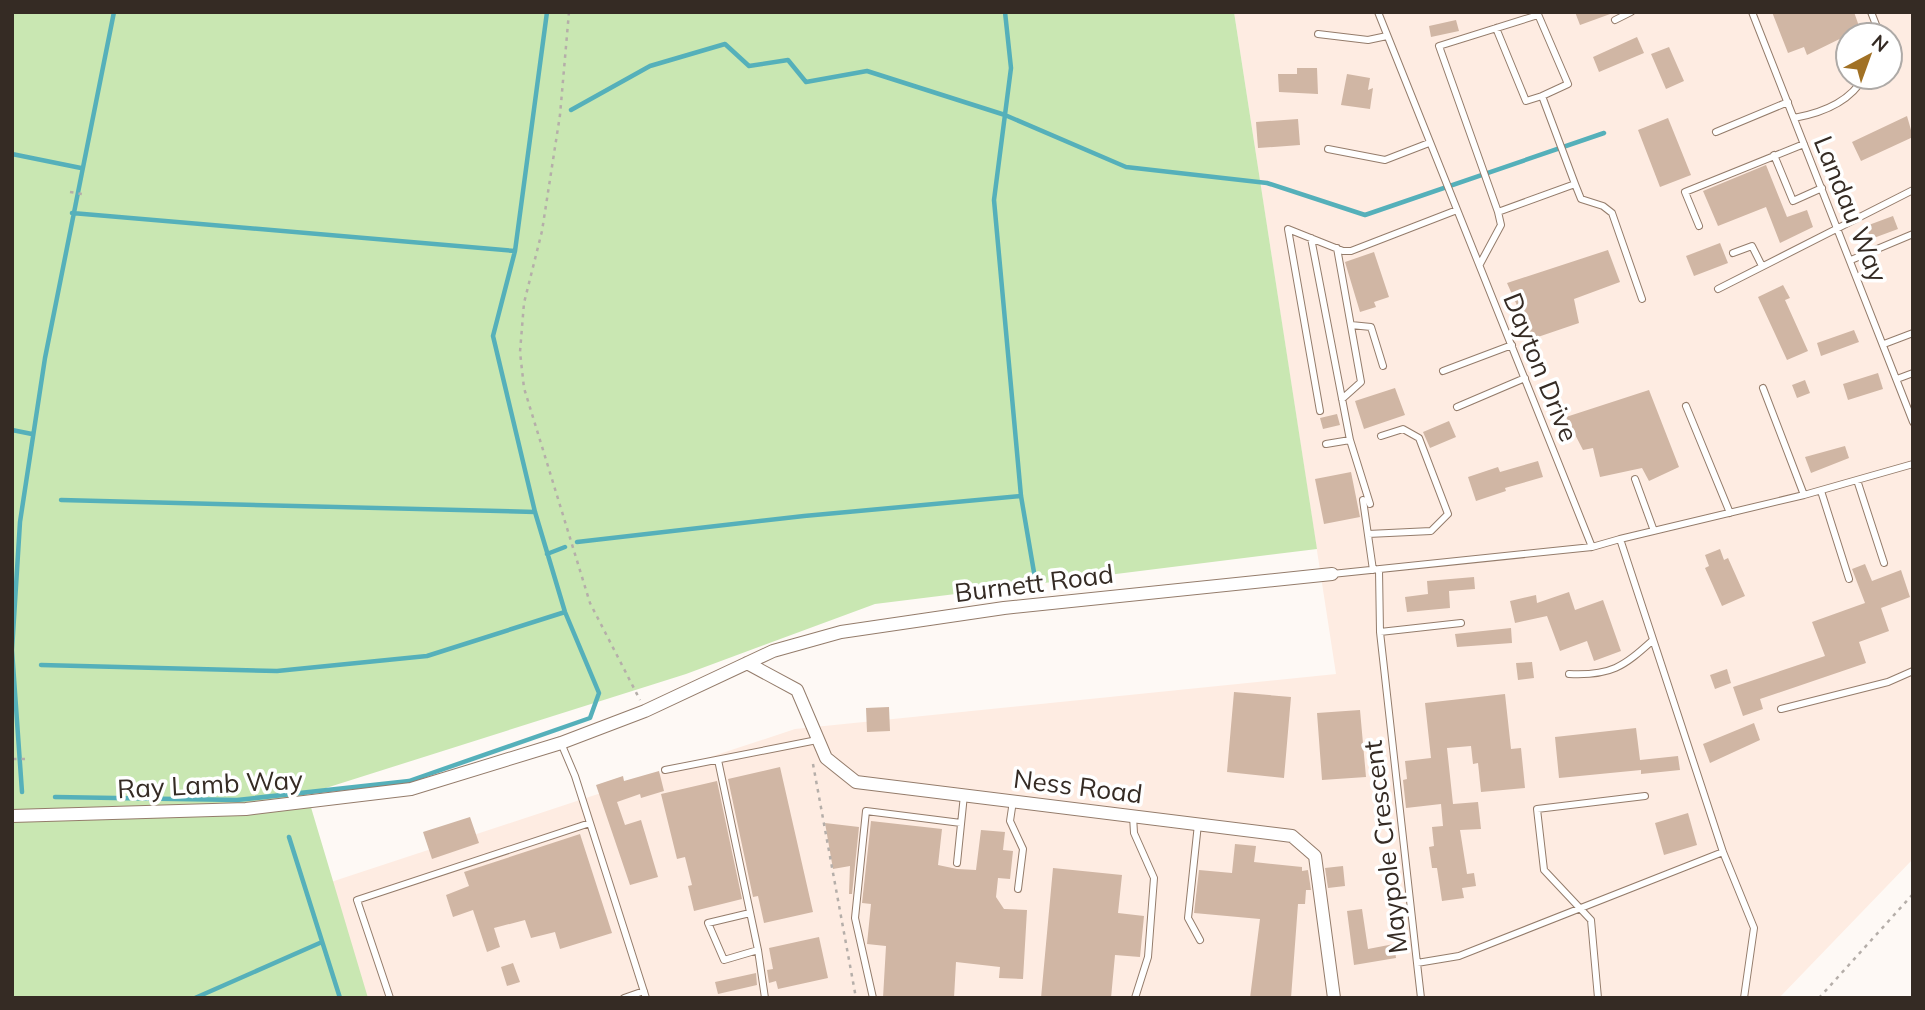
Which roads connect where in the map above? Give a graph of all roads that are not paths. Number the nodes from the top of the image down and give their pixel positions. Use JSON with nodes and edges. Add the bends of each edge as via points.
{"nodes":[{"id":1,"x":1378,"y":12,"type":"edge"},
{"id":2,"x":1631,"y":12,"type":"edge"},
{"id":3,"x":1752,"y":12,"type":"edge"},
{"id":4,"x":1538,"y":14,"type":"edge"},
{"id":5,"x":1615,"y":20,"type":"dead end"},
{"id":6,"x":1496,"y":28,"type":"junction"},
{"id":7,"x":1318,"y":34,"type":"dead end"},
{"id":8,"x":1387,"y":36,"type":"junction"},
{"id":9,"x":1856,"y":91,"type":"edge"},
{"id":10,"x":1542,"y":96,"type":"junction"},
{"id":11,"x":1788,"y":102,"type":"junction"},
{"id":12,"x":1794,"y":118,"type":"junction"},
{"id":13,"x":1716,"y":132,"type":"dead end"},
{"id":14,"x":1429,"y":143,"type":"junction"},
{"id":15,"x":1804,"y":144,"type":"junction"},
{"id":16,"x":1328,"y":149,"type":"dead end"},
{"id":17,"x":1774,"y":155,"type":"junction"},
{"id":18,"x":1575,"y":184,"type":"junction"},
{"id":19,"x":1822,"y":188,"type":"junction"},
{"id":20,"x":1913,"y":190,"type":"edge"},
{"id":21,"x":1457,"y":210,"type":"junction"},
{"id":22,"x":1498,"y":212,"type":"junction"},
{"id":23,"x":1699,"y":226,"type":"dead end"},
{"id":24,"x":1838,"y":229,"type":"junction"},
{"id":25,"x":1913,"y":234,"type":"edge"},
{"id":26,"x":1311,"y":238,"type":"junction"},
{"id":27,"x":1337,"y":248,"type":"junction"},
{"id":28,"x":1733,"y":253,"type":"dead end"},
{"id":29,"x":1851,"y":261,"type":"junction"},
{"id":30,"x":1480,"y":264,"type":"junction"},
{"id":31,"x":1762,"y":266,"type":"junction"},
{"id":32,"x":1718,"y":289,"type":"dead end"},
{"id":33,"x":1642,"y":299,"type":"dead end"},
{"id":34,"x":1351,"y":325,"type":"junction"},
{"id":35,"x":1913,"y":333,"type":"edge"},
{"id":36,"x":1884,"y":344,"type":"junction"},
{"id":37,"x":1512,"y":345,"type":"junction"},
{"id":38,"x":1383,"y":366,"type":"dead end"},
{"id":39,"x":1443,"y":371,"type":"dead end"},
{"id":40,"x":1913,"y":373,"type":"edge"},
{"id":41,"x":1525,"y":378,"type":"junction"},
{"id":42,"x":1897,"y":379,"type":"junction"},
{"id":43,"x":1763,"y":388,"type":"dead end"},
{"id":44,"x":1342,"y":399,"type":"junction"},
{"id":45,"x":1686,"y":406,"type":"dead end"},
{"id":46,"x":1457,"y":407,"type":"dead end"},
{"id":47,"x":1320,"y":411,"type":"dead end"},
{"id":48,"x":1913,"y":422,"type":"edge"},
{"id":49,"x":1381,"y":436,"type":"dead end"},
{"id":50,"x":1350,"y":440,"type":"junction"},
{"id":51,"x":1326,"y":444,"type":"dead end"},
{"id":52,"x":1913,"y":464,"type":"edge"},
{"id":53,"x":1635,"y":479,"type":"dead end"},
{"id":54,"x":1857,"y":480,"type":"junction"},
{"id":55,"x":1821,"y":491,"type":"junction"},
{"id":56,"x":1804,"y":495,"type":"junction"},
{"id":57,"x":1363,"y":500,"type":"dead end"},
{"id":58,"x":1370,"y":504,"type":"dead end"},
{"id":59,"x":1730,"y":513,"type":"junction"},
{"id":60,"x":1654,"y":531,"type":"junction"},
{"id":61,"x":1367,"y":534,"type":"junction"},
{"id":62,"x":1620,"y":540,"type":"junction"},
{"id":63,"x":1591,"y":547,"type":"junction"},
{"id":64,"x":1884,"y":563,"type":"dead end"},
{"id":65,"x":1376,"y":570,"type":"junction"},
{"id":66,"x":1332,"y":574,"type":"joint"},
{"id":67,"x":1849,"y":579,"type":"dead end"},
{"id":68,"x":1461,"y":624,"type":"dead end"},
{"id":69,"x":1380,"y":632,"type":"junction"},
{"id":70,"x":1653,"y":640,"type":"junction"},
{"id":71,"x":747,"y":663,"type":"junction"},
{"id":72,"x":1913,"y":671,"type":"edge"},
{"id":73,"x":1569,"y":674,"type":"dead end"},
{"id":74,"x":1781,"y":709,"type":"dead end"},
{"id":75,"x":817,"y":740,"type":"junction"},
{"id":76,"x":561,"y":743,"type":"junction"},
{"id":77,"x":718,"y":760,"type":"junction"},
{"id":78,"x":666,"y":770,"type":"dead end"},
{"id":79,"x":964,"y":795,"type":"junction"},
{"id":80,"x":1645,"y":796,"type":"dead end"},
{"id":81,"x":1013,"y":802,"type":"junction"},
{"id":82,"x":12,"y":816,"type":"edge"},
{"id":83,"x":1133,"y":816,"type":"junction"},
{"id":84,"x":961,"y":822,"type":"junction"},
{"id":85,"x":590,"y":823,"type":"junction"},
{"id":86,"x":1198,"y":824,"type":"junction"},
{"id":87,"x":1723,"y":852,"type":"junction"},
{"id":88,"x":957,"y":863,"type":"dead end"},
{"id":89,"x":1018,"y":888,"type":"dead end"},
{"id":90,"x":1581,"y":910,"type":"junction"},
{"id":91,"x":750,"y":913,"type":"junction"},
{"id":92,"x":1200,"y":940,"type":"dead end"},
{"id":93,"x":758,"y":950,"type":"junction"},
{"id":94,"x":1417,"y":963,"type":"junction"},
{"id":95,"x":645,"y":995,"type":"edge"},
{"id":96,"x":390,"y":998,"type":"edge"},
{"id":97,"x":624,"y":998,"type":"edge"},
{"id":98,"x":765,"y":998,"type":"edge"},
{"id":99,"x":873,"y":998,"type":"edge"},
{"id":100,"x":1135,"y":998,"type":"edge"},
{"id":101,"x":1334,"y":998,"type":"edge"},
{"id":102,"x":1421,"y":998,"type":"edge"},
{"id":103,"x":1598,"y":998,"type":"edge"},
{"id":104,"x":1744,"y":998,"type":"edge"}],
"edges":[{"from":1,"to":8,"type":"lane"},
{"from":2,"to":5,"type":"lane"},
{"from":3,"to":11,"type":"lane","name":"Landau Way"},
{"from":4,"to":6,"type":"lane"},
{"from":4,"to":10,"type":"lane","via":[[1568,83]]},
{"from":6,"to":10,"type":"lane","via":[[1526,102]]},
{"from":6,"to":22,"type":"lane","via":[[1439,46]]},
{"from":7,"to":8,"type":"lane","via":[[1368,40]]},
{"from":8,"to":14,"type":"lane"},
{"from":9,"to":12,"type":"lane","via":[[1811,115]]},
{"from":10,"to":18,"type":"lane"},
{"from":11,"to":12,"type":"lane","name":"Landau Way"},
{"from":11,"to":13,"type":"lane"},
{"from":12,"to":15,"type":"lane","name":"Landau Way"},
{"from":14,"to":16,"type":"lane","via":[[1385,160]]},
{"from":14,"to":21,"type":"lane","name":"Dayton Drive"},
{"from":15,"to":17,"type":"lane"},
{"from":15,"to":19,"type":"lane","name":"Landau Way"},
{"from":17,"to":19,"type":"lane","via":[[1793,201]]},
{"from":17,"to":23,"type":"lane","via":[[1685,191]]},
{"from":18,"to":22,"type":"lane"},
{"from":18,"to":33,"type":"lane","via":[[1581,199],[1612,212]]},
{"from":19,"to":24,"type":"lane","name":"Landau Way"},
{"from":20,"to":24,"type":"lane"},
{"from":21,"to":27,"type":"lane","via":[[1351,251]]},
{"from":21,"to":30,"type":"lane","name":"Dayton Drive"},
{"from":22,"to":30,"type":"lane","via":[[1501,225]]},
{"from":24,"to":29,"type":"lane","name":"Landau Way"},
{"from":24,"to":31,"type":"lane"},
{"from":25,"to":29,"type":"lane"},
{"from":26,"to":27,"type":"lane"},
{"from":26,"to":44,"type":"lane"},
{"from":26,"to":47,"type":"lane","via":[[1288,229]]},
{"from":27,"to":34,"type":"lane"},
{"from":28,"to":31,"type":"lane","via":[[1752,246]]},
{"from":29,"to":36,"type":"lane","name":"Landau Way"},
{"from":30,"to":37,"type":"lane","name":"Dayton Drive"},
{"from":31,"to":32,"type":"lane"},
{"from":34,"to":38,"type":"lane","via":[[1371,327]]},
{"from":34,"to":44,"type":"lane","via":[[1361,382]]},
{"from":35,"to":36,"type":"lane"},
{"from":36,"to":42,"type":"lane","name":"Landau Way"},
{"from":37,"to":39,"type":"lane"},
{"from":37,"to":41,"type":"lane","name":"Dayton Drive"},
{"from":40,"to":42,"type":"lane"},
{"from":41,"to":46,"type":"lane"},
{"from":41,"to":63,"type":"lane","name":"Dayton Drive"},
{"from":42,"to":48,"type":"lane","name":"Landau Way"},
{"from":43,"to":56,"type":"lane"},
{"from":44,"to":50,"type":"lane"},
{"from":45,"to":59,"type":"lane"},
{"from":49,"to":61,"type":"lane","via":[[1403,429],[1419,438],[1448,514],[1431,531]]},
{"from":50,"to":51,"type":"lane"},
{"from":50,"to":58,"type":"lane"},
{"from":52,"to":54,"type":"lane"},
{"from":53,"to":60,"type":"lane"},
{"from":54,"to":55,"type":"lane"},
{"from":54,"to":64,"type":"lane"},
{"from":55,"to":56,"type":"lane"},
{"from":55,"to":67,"type":"lane"},
{"from":56,"to":59,"type":"lane"},
{"from":57,"to":61,"type":"lane","name":"Maypole Crescent"},
{"from":59,"to":60,"type":"lane"},
{"from":60,"to":62,"type":"lane"},
{"from":61,"to":65,"type":"lane","name":"Maypole Crescent"},
{"from":62,"to":63,"type":"lane"},
{"from":62,"to":70,"type":"lane"},
{"from":63,"to":65,"type":"lane"},
{"from":65,"to":66,"type":"lane"},
{"from":65,"to":69,"type":"lane","name":"Maypole Crescent"},
{"from":66,"to":71,"type":"street","name":"Burnett Road","via":[[903,622],[837,633]]},
{"from":68,"to":69,"type":"lane"},
{"from":69,"to":94,"type":"lane","name":"Maypole Crescent"},
{"from":70,"to":73,"type":"lane","via":[[1611,672]]},
{"from":70,"to":87,"type":"lane"},
{"from":71,"to":75,"type":"street","name":"Ness Road","via":[[797,690]]},
{"from":71,"to":76,"type":"street","name":"Burnett Road","via":[[645,711]]},
{"from":72,"to":74,"type":"lane","via":[[1888,682]]},
{"from":75,"to":77,"type":"lane"},
{"from":75,"to":79,"type":"street","name":"Ness Road","via":[[826,758],[856,782]]},
{"from":76,"to":82,"type":"street","name":"Ray Lamb Way","via":[[411,789],[246,809]]},
{"from":76,"to":85,"type":"lane"},
{"from":77,"to":78,"type":"lane"},
{"from":77,"to":91,"type":"lane"},
{"from":79,"to":81,"type":"street","name":"Ness Road"},
{"from":79,"to":84,"type":"lane"},
{"from":80,"to":90,"type":"lane","via":[[1536,809],[1544,870]]},
{"from":81,"to":83,"type":"street","name":"Ness Road"},
{"from":81,"to":89,"type":"lane","via":[[1010,821],[1023,849]]},
{"from":83,"to":86,"type":"street","name":"Ness Road"},
{"from":83,"to":100,"type":"lane","via":[[1134,833],[1154,878],[1148,957]]},
{"from":84,"to":88,"type":"lane"},
{"from":84,"to":99,"type":"lane","via":[[866,811],[855,918]]},
{"from":85,"to":95,"type":"lane"},
{"from":85,"to":96,"type":"lane","via":[[357,900]]},
{"from":86,"to":92,"type":"lane","via":[[1188,918]]},
{"from":86,"to":101,"type":"street","name":"Ness Road","via":[[1292,836],[1315,856]]},
{"from":87,"to":90,"type":"lane","name":"Maypole Crescent"},
{"from":87,"to":104,"type":"lane","via":[[1754,928]]},
{"from":90,"to":94,"type":"lane","name":"Maypole Crescent","via":[[1460,956]]},
{"from":90,"to":103,"type":"lane","via":[[1591,920]]},
{"from":91,"to":93,"type":"lane"},
{"from":91,"to":93,"type":"lane","via":[[708,923],[724,960]]},
{"from":93,"to":98,"type":"lane"},
{"from":94,"to":102,"type":"lane"},
{"from":95,"to":97,"type":"lane"}]}
